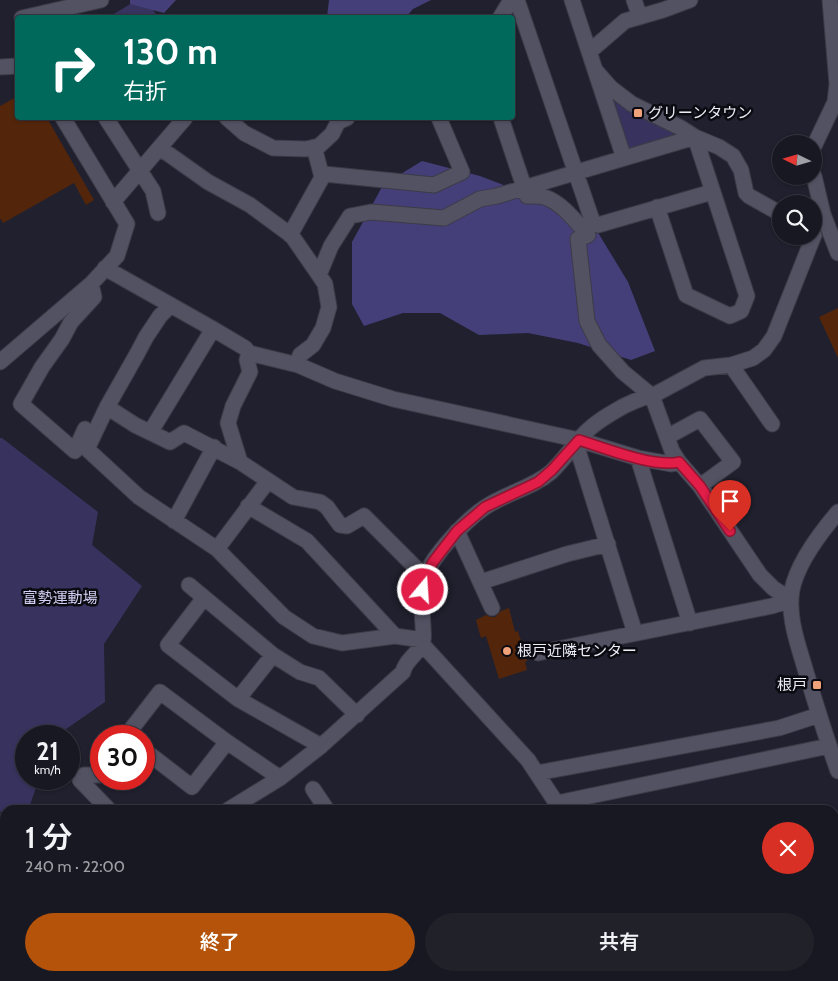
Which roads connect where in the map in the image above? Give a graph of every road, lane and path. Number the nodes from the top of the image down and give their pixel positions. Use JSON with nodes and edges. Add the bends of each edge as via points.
{"nodes":[{"id":1,"x":101,"y":0,"type":"edge"},
{"id":2,"x":511,"y":0,"type":"edge"},
{"id":3,"x":517,"y":0,"type":"edge"},
{"id":4,"x":572,"y":0,"type":"edge"},
{"id":5,"x":634,"y":0,"type":"edge"},
{"id":6,"x":690,"y":0,"type":"edge"},
{"id":7,"x":830,"y":0,"type":"edge"},
{"id":8,"x":35,"y":15,"type":"edge"},
{"id":9,"x":502,"y":15,"type":"edge"},
{"id":10,"x":640,"y":17,"type":"junction"},
{"id":11,"x":589,"y":52,"type":"junction"},
{"id":12,"x":15,"y":66,"type":"edge"},
{"id":13,"x":0,"y":68,"type":"edge"},
{"id":14,"x":596,"y":71,"type":"junction"},
{"id":15,"x":838,"y":84,"type":"edge"},
{"id":16,"x":67,"y":120,"type":"edge"},
{"id":17,"x":107,"y":120,"type":"edge"},
{"id":18,"x":183,"y":120,"type":"edge"},
{"id":19,"x":229,"y":120,"type":"edge"},
{"id":20,"x":342,"y":120,"type":"edge"},
{"id":21,"x":440,"y":120,"type":"edge"},
{"id":22,"x":502,"y":120,"type":"edge"},
{"id":23,"x":819,"y":135,"type":"edge"},
{"id":24,"x":694,"y":137,"type":"junction"},
{"id":25,"x":314,"y":147,"type":"junction"},
{"id":26,"x":160,"y":148,"type":"junction"},
{"id":27,"x":624,"y":158,"type":"junction"},
{"id":28,"x":140,"y":171,"type":"junction"},
{"id":29,"x":575,"y":172,"type":"junction"},
{"id":30,"x":322,"y":177,"type":"junction"},
{"id":31,"x":816,"y":185,"type":"edge"},
{"id":32,"x":525,"y":188,"type":"junction"},
{"id":33,"x":712,"y":192,"type":"junction"},
{"id":34,"x":113,"y":202,"type":"junction"},
{"id":35,"x":658,"y":207,"type":"junction"},
{"id":36,"x":772,"y":209,"type":"edge"},
{"id":37,"x":158,"y":213,"type":"dead end"},
{"id":38,"x":823,"y":214,"type":"joint"},
{"id":39,"x":290,"y":235,"type":"junction"},
{"id":40,"x":836,"y":243,"type":"edge"},
{"id":41,"x":810,"y":245,"type":"edge"},
{"id":42,"x":105,"y":268,"type":"junction"},
{"id":43,"x":319,"y":275,"type":"junction"},
{"id":44,"x":91,"y":284,"type":"junction"},
{"id":45,"x":166,"y":302,"type":"junction"},
{"id":46,"x":213,"y":329,"type":"junction"},
{"id":47,"x":249,"y":353,"type":"junction"},
{"id":48,"x":0,"y":362,"type":"edge"},
{"id":49,"x":298,"y":365,"type":"junction"},
{"id":50,"x":731,"y":365,"type":"junction"},
{"id":51,"x":652,"y":396,"type":"junction"},
{"id":52,"x":106,"y":406,"type":"junction"},
{"id":53,"x":772,"y":424,"type":"dead end"},
{"id":54,"x":150,"y":432,"type":"junction"},
{"id":55,"x":667,"y":437,"type":"junction"},
{"id":56,"x":578,"y":442,"type":"junction"},
{"id":57,"x":214,"y":447,"type":"junction"},
{"id":58,"x":638,"y":458,"type":"junction"},
{"id":59,"x":240,"y":462,"type":"junction"},
{"id":60,"x":679,"y":462,"type":"junction"},
{"id":61,"x":268,"y":481,"type":"junction"},
{"id":62,"x":700,"y":486,"type":"junction"},
{"id":63,"x":248,"y":506,"type":"junction"},
{"id":64,"x":836,"y":519,"type":"edge"},
{"id":65,"x":174,"y":521,"type":"junction"},
{"id":66,"x":457,"y":531,"type":"junction"},
{"id":67,"x":608,"y":544,"type":"junction"},
{"id":68,"x":217,"y":549,"type":"junction"},
{"id":69,"x":425,"y":577,"type":"junction"},
{"id":70,"x":481,"y":582,"type":"junction"},
{"id":71,"x":189,"y":586,"type":"dead end"},
{"id":72,"x":204,"y":598,"type":"junction"},
{"id":73,"x":791,"y":600,"type":"junction"},
{"id":74,"x":492,"y":608,"type":"dead end"},
{"id":75,"x":690,"y":623,"type":"junction"},
{"id":76,"x":634,"y":633,"type":"junction"},
{"id":77,"x":395,"y":636,"type":"junction"},
{"id":78,"x":422,"y":642,"type":"junction"},
{"id":79,"x":538,"y":653,"type":"dead end"},
{"id":80,"x":273,"y":655,"type":"junction"},
{"id":81,"x":238,"y":699,"type":"junction"},
{"id":82,"x":357,"y":714,"type":"junction"},
{"id":83,"x":819,"y":715,"type":"junction"},
{"id":84,"x":134,"y":725,"type":"edge"},
{"id":85,"x":227,"y":742,"type":"junction"},
{"id":86,"x":321,"y":746,"type":"junction"},
{"id":87,"x":829,"y":746,"type":"junction"},
{"id":88,"x":155,"y":760,"type":"edge"},
{"id":89,"x":838,"y":771,"type":"edge"},
{"id":90,"x":537,"y":773,"type":"junction"},
{"id":91,"x":90,"y":775,"type":"edge"},
{"id":92,"x":280,"y":778,"type":"junction"},
{"id":93,"x":313,"y":789,"type":"dead end"},
{"id":94,"x":104,"y":805,"type":"edge"},
{"id":95,"x":236,"y":805,"type":"edge"},
{"id":96,"x":324,"y":805,"type":"edge"},
{"id":97,"x":558,"y":805,"type":"edge"},
{"id":98,"x":564,"y":805,"type":"edge"}],
"edges":[{"from":1,"to":8,"type":"street"},
{"from":2,"to":9,"type":"street"},
{"from":3,"to":29,"type":"street"},
{"from":4,"to":11,"type":"street"},
{"from":5,"to":10,"type":"street"},
{"from":6,"to":10,"type":"street"},
{"from":7,"to":15,"type":"street"},
{"from":10,"to":11,"type":"street","via":[[625,20]]},
{"from":11,"to":14,"type":"street"},
{"from":12,"to":13,"type":"street"},
{"from":14,"to":24,"type":"street","via":[[632,104]]},
{"from":14,"to":27,"type":"street"},
{"from":15,"to":23,"type":"street","via":[[835,102]]},
{"from":16,"to":34,"type":"street"},
{"from":17,"to":28,"type":"street"},
{"from":18,"to":26,"type":"street"},
{"from":19,"to":25,"type":"street","via":[[244,133],[273,148]]},
{"from":20,"to":25,"type":"street","via":[[332,134]]},
{"from":21,"to":30,"type":"street","via":[[462,172],[434,185],[324,174]]},
{"from":22,"to":32,"type":"street"},
{"from":24,"to":27,"type":"street"},
{"from":24,"to":33,"type":"street"},
{"from":24,"to":36,"type":"street","via":[[732,156],[741,170],[749,196]]},
{"from":25,"to":30,"type":"street"},
{"from":26,"to":28,"type":"street"},
{"from":26,"to":39,"type":"street","via":[[208,182],[250,205]]},
{"from":27,"to":29,"type":"street"},
{"from":28,"to":34,"type":"street"},
{"from":28,"to":37,"type":"street","via":[[153,191]]},
{"from":29,"to":32,"type":"street"},
{"from":29,"to":35,"type":"street","via":[[593,223],[598,225]]},
{"from":30,"to":39,"type":"street"},
{"from":31,"to":38,"type":"street"},
{"from":32,"to":43,"type":"street","via":[[480,200],[444,218],[370,212],[350,216],[331,246]]},
{"from":32,"to":51,"type":"street","via":[[527,196],[548,198],[558,205],[588,235],[578,239],[587,321],[599,345],[612,360]]},
{"from":33,"to":35,"type":"street"},
{"from":33,"to":35,"type":"street","via":[[747,296],[741,311],[730,316],[686,295]]},
{"from":34,"to":42,"type":"street","via":[[127,224],[117,256]]},
{"from":38,"to":40,"type":"street"},
{"from":39,"to":43,"type":"street"},
{"from":41,"to":50,"type":"street","via":[[774,336],[753,358]]},
{"from":42,"to":44,"type":"street"},
{"from":42,"to":45,"type":"street"},
{"from":43,"to":49,"type":"street","via":[[325,284],[329,307],[323,328],[313,345],[300,355]]},
{"from":44,"to":45,"type":"street","via":[[94,297],[71,322],[21,404],[75,450],[97,402],[138,332],[155,306]]},
{"from":44,"to":48,"type":"street"},
{"from":45,"to":46,"type":"street"},
{"from":45,"to":52,"type":"street"},
{"from":46,"to":47,"type":"street"},
{"from":46,"to":54,"type":"street"},
{"from":47,"to":49,"type":"street"},
{"from":47,"to":59,"type":"street","via":[[246,360],[250,372],[228,423]]},
{"from":49,"to":56,"type":"street","via":[[335,381],[393,398]]},
{"from":50,"to":51,"type":"street","via":[[704,368]]},
{"from":50,"to":53,"type":"street"},
{"from":51,"to":55,"type":"street"},
{"from":51,"to":56,"type":"street","via":[[639,399],[598,421]]},
{"from":52,"to":54,"type":"street"},
{"from":52,"to":65,"type":"street","via":[[87,448],[139,497]]},
{"from":54,"to":57,"type":"street","via":[[170,442],[184,433]]},
{"from":55,"to":60,"type":"street"},
{"from":55,"to":62,"type":"street","via":[[700,419],[733,462]]},
{"from":56,"to":58,"type":"street"},
{"from":56,"to":66,"type":"street","via":[[538,482],[485,507]]},
{"from":56,"to":67,"type":"street"},
{"from":57,"to":59,"type":"street"},
{"from":57,"to":65,"type":"street"},
{"from":58,"to":60,"type":"street","via":[[671,464]]},
{"from":58,"to":75,"type":"street"},
{"from":59,"to":61,"type":"street"},
{"from":60,"to":62,"type":"street"},
{"from":61,"to":63,"type":"street"},
{"from":61,"to":69,"type":"street","via":[[293,496],[320,502],[340,525],[347,526],[364,516]]},
{"from":62,"to":73,"type":"street","via":[[760,576]]},
{"from":63,"to":68,"type":"street"},
{"from":63,"to":77,"type":"street","via":[[307,541]]},
{"from":64,"to":73,"type":"street","via":[[798,572]]},
{"from":65,"to":68,"type":"street"},
{"from":66,"to":69,"type":"street"},
{"from":66,"to":70,"type":"street"},
{"from":67,"to":70,"type":"street"},
{"from":67,"to":76,"type":"street"},
{"from":68,"to":77,"type":"street","via":[[284,617],[313,636],[342,643]]},
{"from":69,"to":78,"type":"street"},
{"from":70,"to":74,"type":"street"},
{"from":71,"to":72,"type":"street"},
{"from":72,"to":80,"type":"street"},
{"from":72,"to":81,"type":"street","via":[[168,645]]},
{"from":73,"to":75,"type":"street"},
{"from":73,"to":83,"type":"street","via":[[794,628]]},
{"from":75,"to":76,"type":"street"},
{"from":76,"to":79,"type":"street"},
{"from":77,"to":78,"type":"street"},
{"from":78,"to":82,"type":"street","via":[[403,672]]},
{"from":78,"to":90,"type":"street"},
{"from":80,"to":81,"type":"street"},
{"from":80,"to":82,"type":"street","via":[[300,672],[319,678]]},
{"from":81,"to":86,"type":"street"},
{"from":82,"to":86,"type":"street"},
{"from":83,"to":87,"type":"street"},
{"from":83,"to":90,"type":"street","via":[[779,728]]},
{"from":84,"to":85,"type":"street","via":[[160,692]]},
{"from":85,"to":88,"type":"street","via":[[192,787]]},
{"from":85,"to":92,"type":"street"},
{"from":86,"to":92,"type":"street"},
{"from":87,"to":89,"type":"street"},
{"from":87,"to":98,"type":"street"},
{"from":90,"to":97,"type":"street"},
{"from":91,"to":94,"type":"street","via":[[84,775],[80,780]]},
{"from":92,"to":95,"type":"street"},
{"from":93,"to":96,"type":"street"}]}
